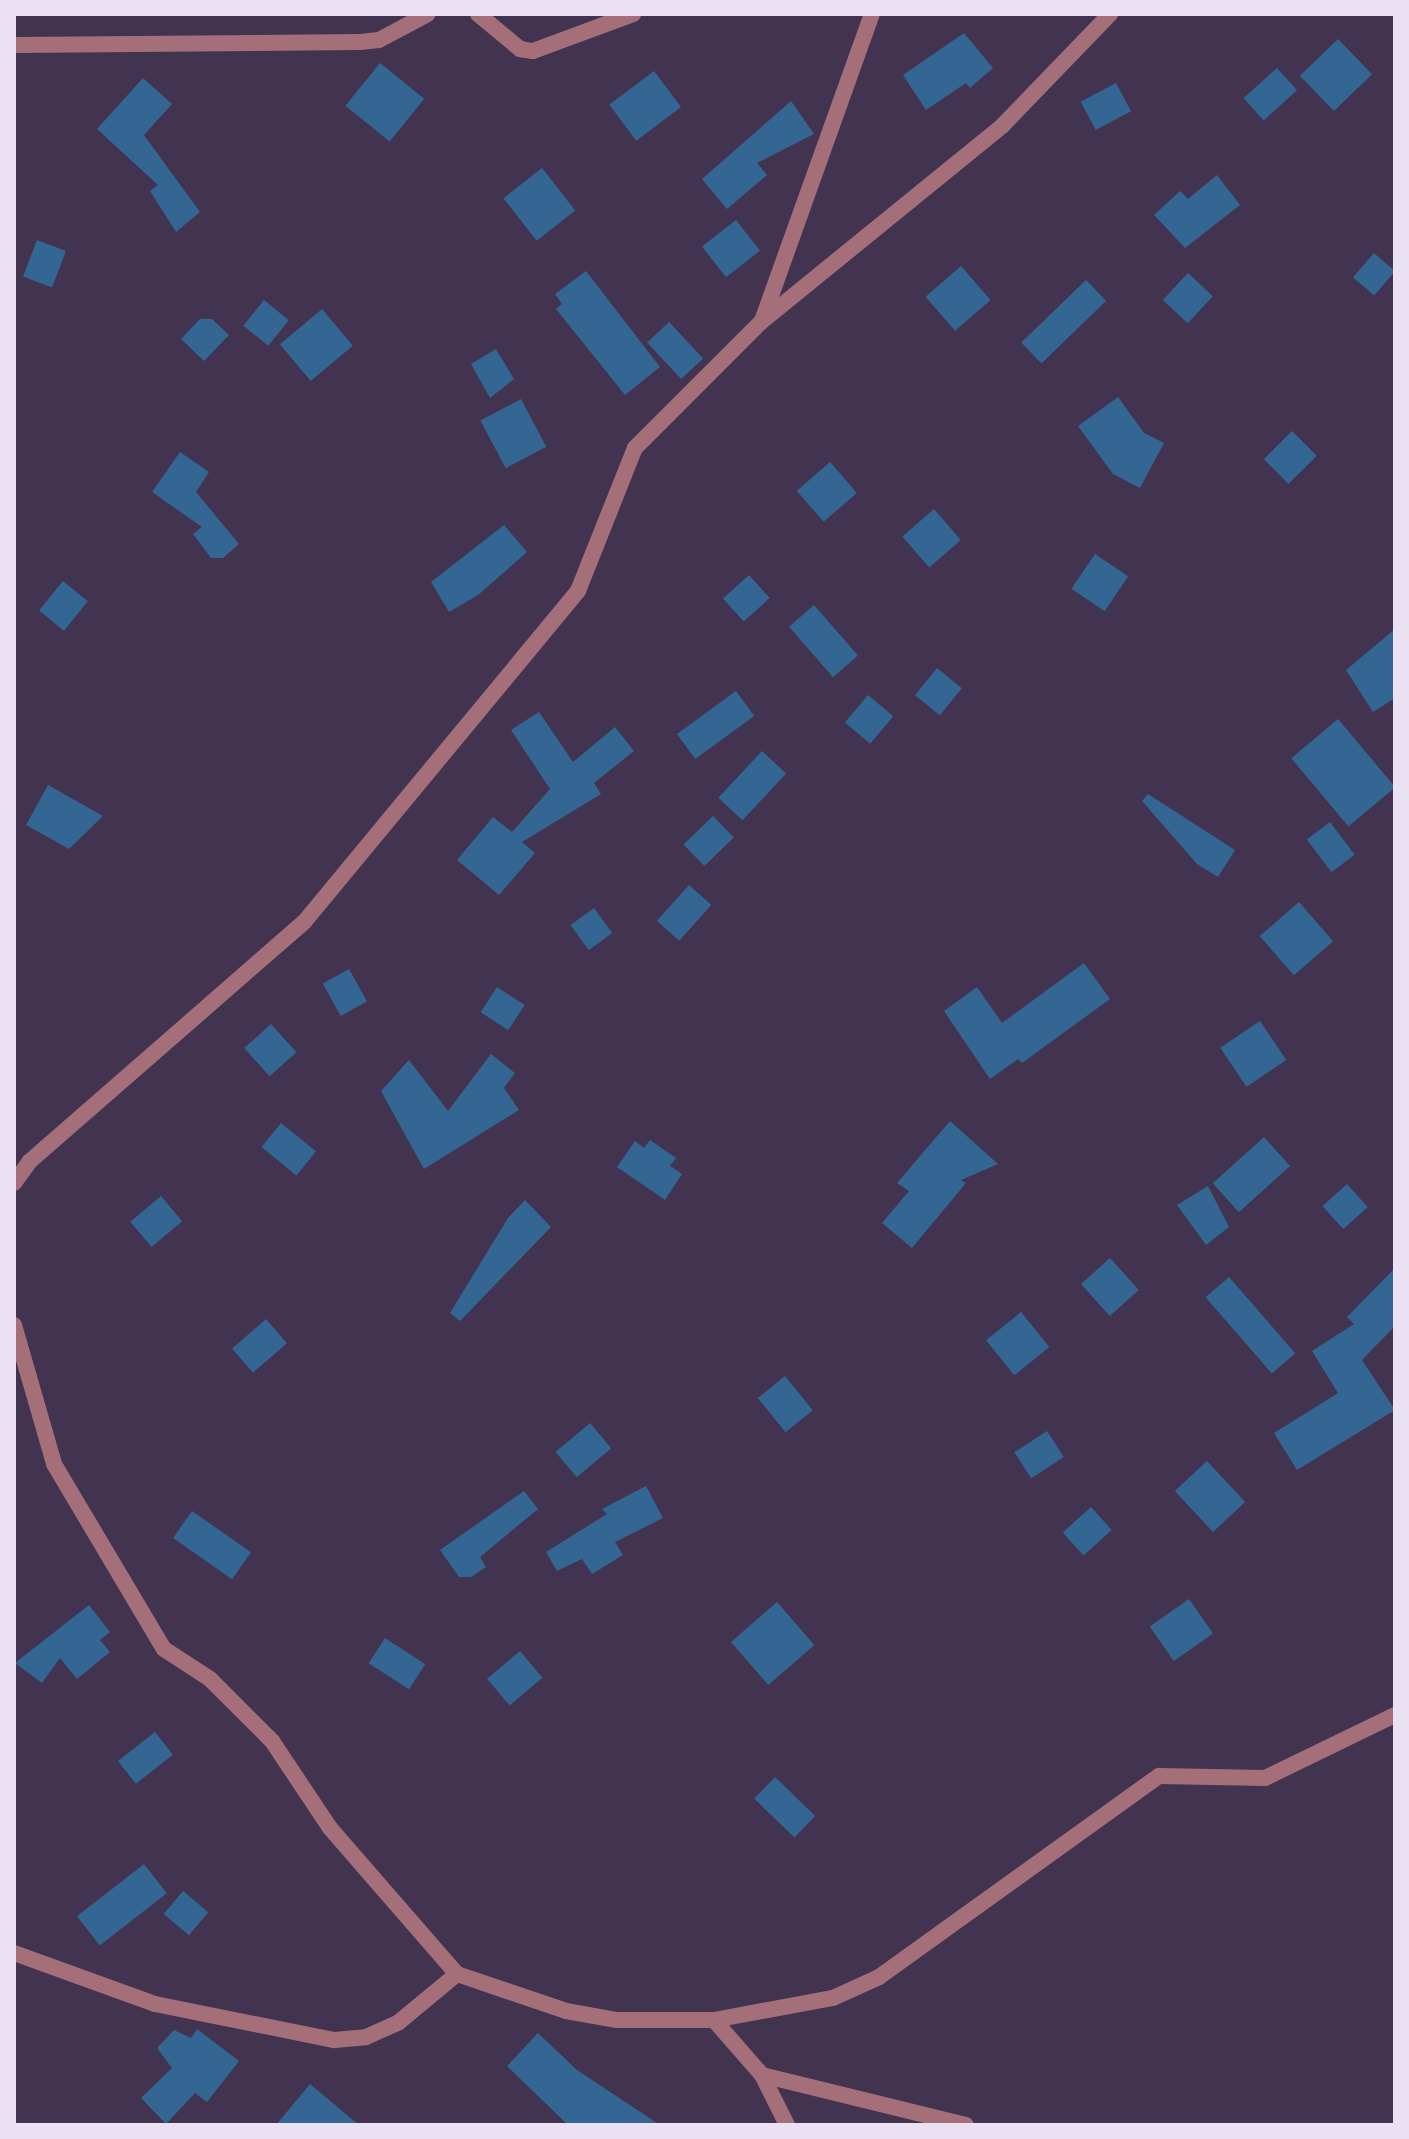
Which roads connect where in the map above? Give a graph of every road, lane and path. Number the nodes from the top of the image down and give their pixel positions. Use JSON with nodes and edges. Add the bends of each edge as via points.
{"nodes":[{"id":1,"x":428,"y":14,"type":"edge"},
{"id":2,"x":478,"y":14,"type":"edge"},
{"id":3,"x":633,"y":14,"type":"edge"},
{"id":4,"x":872,"y":14,"type":"edge"},
{"id":5,"x":1110,"y":14,"type":"edge"},
{"id":6,"x":14,"y":45,"type":"edge"},
{"id":7,"x":761,"y":322,"type":"junction"},
{"id":8,"x":14,"y":1183,"type":"edge"},
{"id":9,"x":14,"y":1325,"type":"edge"},
{"id":10,"x":1395,"y":1715,"type":"edge"},
{"id":11,"x":14,"y":1953,"type":"edge"},
{"id":12,"x":457,"y":1974,"type":"junction"},
{"id":13,"x":714,"y":2020,"type":"junction"},
{"id":14,"x":762,"y":2075,"type":"junction"},
{"id":15,"x":787,"y":2125,"type":"edge"},
{"id":16,"x":966,"y":2125,"type":"edge"}],
"edges":[{"from":1,"to":6,"type":"street","via":[[379,40],[360,42]]},
{"from":2,"to":3,"type":"street","via":[[520,49],[533,51]]},
{"from":4,"to":7,"type":"street"},
{"from":5,"to":7,"type":"street","via":[[1002,126]]},
{"from":7,"to":8,"type":"street","via":[[635,448],[578,591],[305,921],[29,1162]]},
{"from":9,"to":12,"type":"street","via":[[54,1464],[164,1649],[210,1679],[272,1741],[330,1828]]},
{"from":10,"to":13,"type":"street","via":[[1265,1778],[1159,1776],[879,1977],[833,1998]]},
{"from":11,"to":12,"type":"street","via":[[155,2004],[334,2040],[366,2037],[399,2022]]},
{"from":12,"to":13,"type":"street","via":[[590,2017]]},
{"from":13,"to":14,"type":"street"},
{"from":14,"to":15,"type":"street"},
{"from":14,"to":16,"type":"street"}]}
